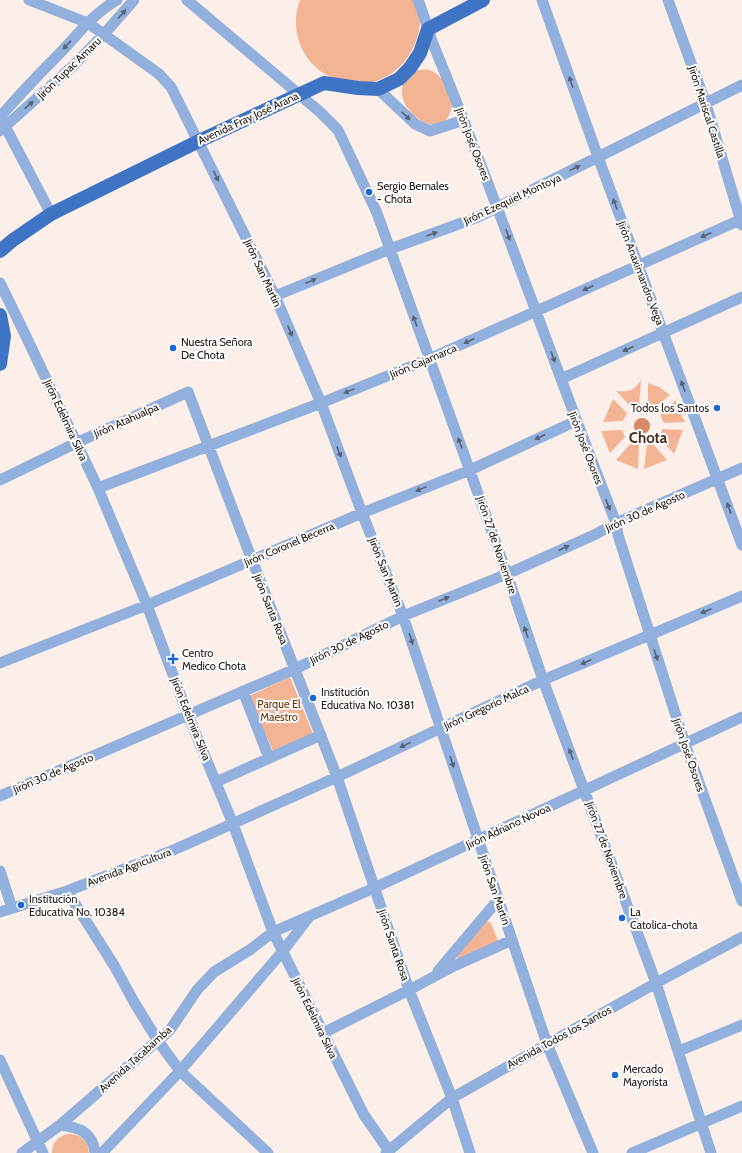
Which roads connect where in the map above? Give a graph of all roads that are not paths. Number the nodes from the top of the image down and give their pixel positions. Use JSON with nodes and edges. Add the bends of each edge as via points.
{"nodes":[{"id":1,"x":29,"y":0,"type":"edge"},
{"id":2,"x":117,"y":0,"type":"edge"},
{"id":3,"x":134,"y":0,"type":"edge"},
{"id":4,"x":187,"y":0,"type":"edge"},
{"id":5,"x":418,"y":0,"type":"edge"},
{"id":6,"x":483,"y":0,"type":"edge"},
{"id":7,"x":542,"y":0,"type":"edge"},
{"id":8,"x":668,"y":0,"type":"edge"},
{"id":9,"x":88,"y":22,"type":"junction"},
{"id":10,"x":428,"y":29,"type":"junction"},
{"id":11,"x":104,"y":34,"type":"junction"},
{"id":12,"x":742,"y":86,"type":"edge"},
{"id":13,"x":378,"y":89,"type":"junction"},
{"id":14,"x":298,"y":94,"type":"junction"},
{"id":15,"x":706,"y":104,"type":"junction"},
{"id":16,"x":464,"y":120,"type":"junction"},
{"id":17,"x":1,"y":124,"type":"edge"},
{"id":18,"x":199,"y":141,"type":"junction"},
{"id":19,"x":598,"y":157,"type":"junction"},
{"id":20,"x":498,"y":208,"type":"junction"},
{"id":21,"x":51,"y":214,"type":"junction"},
{"id":22,"x":741,"y":221,"type":"edge"},
{"id":23,"x":390,"y":249,"type":"junction"},
{"id":24,"x":0,"y":251,"type":"edge"},
{"id":25,"x":638,"y":266,"type":"junction"},
{"id":26,"x":0,"y":283,"type":"edge"},
{"id":27,"x":275,"y":296,"type":"junction"},
{"id":28,"x":742,"y":297,"type":"edge"},
{"id":29,"x":536,"y":311,"type":"junction"},
{"id":30,"x":0,"y":315,"type":"edge"},
{"id":31,"x":664,"y":332,"type":"junction"},
{"id":32,"x":429,"y":359,"type":"junction"},
{"id":33,"x":0,"y":364,"type":"edge"},
{"id":34,"x":561,"y":379,"type":"junction"},
{"id":35,"x":188,"y":392,"type":"joint"},
{"id":36,"x":321,"y":403,"type":"junction"},
{"id":37,"x":576,"y":421,"type":"junction"},
{"id":38,"x":76,"y":443,"type":"junction"},
{"id":39,"x":208,"y":446,"type":"junction"},
{"id":40,"x":742,"y":468,"type":"edge"},
{"id":41,"x":470,"y":470,"type":"junction"},
{"id":42,"x":718,"y":479,"type":"junction"},
{"id":43,"x":0,"y":480,"type":"edge"},
{"id":44,"x":98,"y":488,"type":"junction"},
{"id":45,"x":362,"y":513,"type":"junction"},
{"id":46,"x":616,"y":523,"type":"junction"},
{"id":47,"x":742,"y":545,"type":"edge"},
{"id":48,"x":252,"y":560,"type":"junction"},
{"id":49,"x":507,"y":574,"type":"junction"},
{"id":50,"x":742,"y":596,"type":"edge"},
{"id":51,"x":147,"y":605,"type":"junction"},
{"id":52,"x":403,"y":616,"type":"junction"},
{"id":53,"x":650,"y":636,"type":"junction"},
{"id":54,"x":0,"y":663,"type":"edge"},
{"id":55,"x":295,"y":669,"type":"junction"},
{"id":56,"x":543,"y":680,"type":"junction"},
{"id":57,"x":243,"y":691,"type":"junction"},
{"id":58,"x":188,"y":715,"type":"junction"},
{"id":59,"x":742,"y":717,"type":"edge"},
{"id":60,"x":441,"y":729,"type":"junction"},
{"id":61,"x":321,"y":735,"type":"junction"},
{"id":62,"x":684,"y":744,"type":"junction"},
{"id":63,"x":269,"y":758,"type":"junction"},
{"id":64,"x":337,"y":777,"type":"junction"},
{"id":65,"x":216,"y":782,"type":"junction"},
{"id":66,"x":584,"y":790,"type":"junction"},
{"id":67,"x":0,"y":796,"type":"edge"},
{"id":68,"x":233,"y":824,"type":"junction"},
{"id":69,"x":478,"y":840,"type":"junction"},
{"id":70,"x":0,"y":872,"type":"edge"},
{"id":71,"x":374,"y":888,"type":"junction"},
{"id":72,"x":67,"y":891,"type":"junction"},
{"id":73,"x":498,"y":900,"type":"junction"},
{"id":74,"x":742,"y":900,"type":"edge"},
{"id":75,"x":12,"y":908,"type":"junction"},
{"id":76,"x":0,"y":912,"type":"edge"},
{"id":77,"x":309,"y":917,"type":"junction"},
{"id":78,"x":273,"y":932,"type":"junction"},
{"id":79,"x":742,"y":937,"type":"edge"},
{"id":80,"x":512,"y":940,"type":"junction"},
{"id":81,"x":282,"y":951,"type":"junction"},
{"id":82,"x":433,"y":977,"type":"junction"},
{"id":83,"x":656,"y":983,"type":"junction"},
{"id":84,"x":409,"y":990,"type":"junction"},
{"id":85,"x":742,"y":1025,"type":"edge"},
{"id":86,"x":322,"y":1034,"type":"junction"},
{"id":87,"x":158,"y":1041,"type":"junction"},
{"id":88,"x":547,"y":1044,"type":"junction"},
{"id":89,"x":679,"y":1051,"type":"junction"},
{"id":90,"x":0,"y":1060,"type":"edge"},
{"id":91,"x":180,"y":1071,"type":"junction"},
{"id":92,"x":452,"y":1098,"type":"junction"},
{"id":93,"x":742,"y":1106,"type":"edge"},
{"id":94,"x":702,"y":1124,"type":"junction"},
{"id":95,"x":60,"y":1125,"type":"junction"},
{"id":96,"x":37,"y":1141,"type":"junction"},
{"id":97,"x":387,"y":1152,"type":"edge"},
{"id":98,"x":22,"y":1153,"type":"edge"},
{"id":99,"x":42,"y":1153,"type":"edge"},
{"id":100,"x":95,"y":1153,"type":"edge"},
{"id":101,"x":102,"y":1153,"type":"edge"},
{"id":102,"x":268,"y":1153,"type":"edge"},
{"id":103,"x":470,"y":1153,"type":"edge"},
{"id":104,"x":593,"y":1153,"type":"edge"},
{"id":105,"x":632,"y":1153,"type":"edge"},
{"id":106,"x":711,"y":1153,"type":"edge"}],
"edges":[{"from":1,"to":9,"type":"street","name":"Jirón San Martin"},
{"from":2,"to":9,"type":"street","name":"Jirón Tupac Amaru"},
{"from":11,"to":3,"type":"street","name":"Jirón Tupac Amaru","one_way":true},
{"from":4,"to":14,"type":"street","name":"Jirón 27 de Noviembre"},
{"from":5,"to":10,"type":"street","name":"Jirón José Osores"},
{"from":6,"to":10,"type":"main road"},
{"from":19,"to":7,"type":"street","name":"Jirón Anaximandro Vega","one_way":true},
{"from":8,"to":15,"type":"street","name":"Jirón Mariscal Castilla"},
{"from":9,"to":11,"type":"street","name":"Jirón San Martin"},
{"from":9,"to":17,"type":"street","name":"Jirón Tupac Amaru","one_way":true,"via":[[32,80]]},
{"from":10,"to":13,"type":"main road","name":"Avenida Fray José Arana","via":[[420,53],[410,68],[399,79]]},
{"from":10,"to":16,"type":"street","name":"Jirón José Osores"},
{"from":17,"to":11,"type":"street","name":"Jirón Tupac Amaru","one_way":true,"via":[[68,70]]},
{"from":11,"to":18,"type":"street","name":"Jirón San Martin","via":[[159,74],[171,87]]},
{"from":12,"to":15,"type":"street","name":"Jirón Ezequiel Montoya"},
{"from":13,"to":14,"type":"main road","name":"Avenida Fray José Arana","via":[[324,83]]},
{"from":13,"to":16,"type":"street","one_way":true,"via":[[415,124],[430,132]]},
{"from":14,"to":18,"type":"main road","name":"Avenida Fray José Arana"},
{"from":14,"to":23,"type":"street","name":"Jirón 27 de Noviembre","via":[[338,130],[377,213]]},
{"from":15,"to":19,"type":"street","name":"Jirón Ezequiel Montoya"},
{"from":15,"to":22,"type":"street","name":"Jirón Mariscal Castilla"},
{"from":16,"to":20,"type":"street","name":"Jirón José Osores"},
{"from":17,"to":21,"type":"street"},
{"from":18,"to":21,"type":"main road","name":"Avenida Fray José Arana"},
{"from":18,"to":27,"type":"street","name":"Jirón San Martin","one_way":true},
{"from":20,"to":19,"type":"street","name":"Jirón Ezequiel Montoya","one_way":true},
{"from":25,"to":19,"type":"street","name":"Jirón Anaximandro Vega","one_way":true},
{"from":23,"to":20,"type":"street","name":"Jirón Ezequiel Montoya","one_way":true},
{"from":20,"to":29,"type":"street","name":"Jirón José Osores","one_way":true},
{"from":21,"to":24,"type":"main road","name":"Avenida Fray José Arana"},
{"from":22,"to":25,"type":"street","name":"Jirón Cajamarca","one_way":true},
{"from":27,"to":23,"type":"street","name":"Jirón Ezequiel Montoya","one_way":true},
{"from":32,"to":23,"type":"street","name":"Jirón 27 de Noviembre","one_way":true},
{"from":25,"to":29,"type":"street","name":"Jirón Cajamarca","one_way":true},
{"from":25,"to":31,"type":"street","name":"Jirón Anaximandro Vega"},
{"from":26,"to":38,"type":"street","name":"Jirón Edelmira Silva"},
{"from":27,"to":36,"type":"street","name":"Jirón San Martin","one_way":true},
{"from":28,"to":31,"type":"street"},
{"from":29,"to":32,"type":"street","name":"Jirón Cajamarca","one_way":true},
{"from":29,"to":34,"type":"street","name":"Jirón José Osores","one_way":true},
{"from":30,"to":33,"type":"main road","via":[[4,336]]},
{"from":31,"to":34,"type":"street","one_way":true},
{"from":42,"to":31,"type":"street","name":"Jirón Anaximandro Vega","one_way":true},
{"from":32,"to":36,"type":"street","name":"Jirón Cajamarca","one_way":true},
{"from":41,"to":32,"type":"street","name":"Jirón 27 de Noviembre","one_way":true},
{"from":34,"to":37,"type":"street","name":"Jirón José Osores"},
{"from":35,"to":38,"type":"street","name":"Jirón Atahualpa"},
{"from":35,"to":39,"type":"street","name":"Jirón Santa Rosa"},
{"from":36,"to":39,"type":"street","name":"Jirón Cajamarca"},
{"from":36,"to":45,"type":"street","name":"Jirón San Martin","one_way":true},
{"from":37,"to":41,"type":"street","name":"Jirón Coronel Becerra","one_way":true},
{"from":37,"to":46,"type":"street","name":"Jirón José Osores","one_way":true},
{"from":38,"to":43,"type":"street","name":"Jirón Atahualpa"},
{"from":38,"to":44,"type":"street","name":"Jirón Edelmira Silva"},
{"from":39,"to":44,"type":"street","name":"Jirón Cajamarca"},
{"from":39,"to":48,"type":"street","name":"Jirón Santa Rosa"},
{"from":40,"to":42,"type":"street","name":"Jirón 30 de Agosto"},
{"from":41,"to":45,"type":"street","name":"Jirón Coronel Becerra","one_way":true},
{"from":41,"to":49,"type":"street","name":"Jirón 27 de Noviembre"},
{"from":42,"to":46,"type":"street","name":"Jirón 30 de Agosto"},
{"from":47,"to":42,"type":"street","name":"Jirón Anaximandro Vega","one_way":true},
{"from":44,"to":51,"type":"street","name":"Jirón Edelmira Silva"},
{"from":45,"to":48,"type":"street","name":"Jirón Coronel Becerra"},
{"from":45,"to":52,"type":"street","name":"Jirón San Martin"},
{"from":49,"to":46,"type":"street","name":"Jirón 30 de Agosto","one_way":true},
{"from":46,"to":53,"type":"street","name":"Jirón José Osores"},
{"from":48,"to":51,"type":"street","name":"Jirón Coronel Becerra"},
{"from":48,"to":55,"type":"street","name":"Jirón Santa Rosa"},
{"from":52,"to":49,"type":"street","name":"Jirón 30 de Agosto","one_way":true},
{"from":56,"to":49,"type":"street","name":"Jirón 27 de Noviembre","one_way":true},
{"from":50,"to":53,"type":"street","name":"Jirón Gregorio Malca","one_way":true},
{"from":51,"to":54,"type":"street","name":"Jirón Coronel Becerra"},
{"from":51,"to":58,"type":"street","name":"Jirón Edelmira Silva"},
{"from":52,"to":55,"type":"street","name":"Jirón 30 de Agosto"},
{"from":52,"to":60,"type":"street","name":"Jirón San Martin","one_way":true},
{"from":53,"to":56,"type":"street","name":"Jirón Gregorio Malca","one_way":true},
{"from":53,"to":62,"type":"street","name":"Jirón José Osores","one_way":true},
{"from":55,"to":57,"type":"street","name":"Jirón 30 de Agosto"},
{"from":55,"to":61,"type":"street","name":"Jirón Santa Rosa"},
{"from":56,"to":60,"type":"street","name":"Jirón Gregorio Malca"},
{"from":66,"to":56,"type":"street","name":"Jirón 27 de Noviembre","one_way":true},
{"from":57,"to":58,"type":"street","name":"Jirón 30 de Agosto"},
{"from":57,"to":63,"type":"street"},
{"from":58,"to":65,"type":"street","name":"Jirón Edelmira Silva"},
{"from":58,"to":67,"type":"street","name":"Jirón 30 de Agosto"},
{"from":59,"to":62,"type":"street","name":"Jirón Adriano Novoa"},
{"from":60,"to":64,"type":"street","name":"Jirón Gregorio Malca","one_way":true},
{"from":60,"to":69,"type":"street","name":"Jirón San Martin","one_way":true},
{"from":61,"to":63,"type":"street"},
{"from":61,"to":64,"type":"street","name":"Jirón Santa Rosa"},
{"from":62,"to":66,"type":"street","name":"Jirón Adriano Novoa"},
{"from":62,"to":74,"type":"street","name":"Jirón José Osores"},
{"from":63,"to":65,"type":"street"},
{"from":64,"to":68,"type":"street","name":"Jirón Gregorio Malca"},
{"from":64,"to":71,"type":"street","name":"Jirón Santa Rosa"},
{"from":65,"to":68,"type":"street","name":"Jirón Edelmira Silva"},
{"from":66,"to":69,"type":"street","name":"Jirón Adriano Novoa"},
{"from":66,"to":83,"type":"street","name":"Jirón 27 de Noviembre"},
{"from":68,"to":72,"type":"street","name":"Avenida Agricultura","via":[[131,868]]},
{"from":68,"to":78,"type":"street","name":"Jirón Edelmira Silva"},
{"from":69,"to":71,"type":"street","name":"Jirón Adriano Novoa"},
{"from":69,"to":73,"type":"street","name":"Jirón San Martin"},
{"from":70,"to":75,"type":"street"},
{"from":71,"to":77,"type":"street","name":"Jirón Adriano Novoa"},
{"from":71,"to":84,"type":"street","name":"Jirón Santa Rosa"},
{"from":72,"to":75,"type":"street","name":"Avenida Agricultura"},
{"from":72,"to":87,"type":"street"},
{"from":73,"to":80,"type":"street","name":"Jirón San Martin"},
{"from":73,"to":82,"type":"street"},
{"from":75,"to":76,"type":"street","name":"Avenida Agricultura"},
{"from":77,"to":78,"type":"street","name":"Jirón Adriano Novoa"},
{"from":77,"to":81,"type":"street"},
{"from":78,"to":81,"type":"street","name":"Jirón Edelmira Silva"},
{"from":78,"to":87,"type":"street","name":"Avenida Tacabamba","via":[[214,972],[197,990],[170,1030]]},
{"from":79,"to":83,"type":"street","name":"Avenida Todos los Santos"},
{"from":80,"to":82,"type":"street"},
{"from":80,"to":88,"type":"street","name":"Jirón San Martin"},
{"from":81,"to":86,"type":"street","name":"Jirón Edelmira Silva"},
{"from":81,"to":91,"type":"street"},
{"from":82,"to":84,"type":"street"},
{"from":83,"to":88,"type":"street","name":"Avenida Todos los Santos"},
{"from":83,"to":89,"type":"street","name":"Jirón 27 de Noviembre"},
{"from":84,"to":86,"type":"street"},
{"from":84,"to":92,"type":"street","name":"Jirón Santa Rosa"},
{"from":85,"to":89,"type":"street"},
{"from":86,"to":97,"type":"street","name":"Jirón Edelmira Silva","via":[[364,1115]]},
{"from":87,"to":91,"type":"street"},
{"from":87,"to":95,"type":"street","name":"Avenida Tacabamba"},
{"from":88,"to":92,"type":"street","name":"Avenida Todos los Santos"},
{"from":88,"to":104,"type":"street","name":"Jirón San Martin"},
{"from":89,"to":94,"type":"street","name":"Jirón 27 de Noviembre"},
{"from":90,"to":96,"type":"street"},
{"from":91,"to":101,"type":"street"},
{"from":91,"to":102,"type":"street"},
{"from":92,"to":97,"type":"street","name":"Avenida Todos los Santos"},
{"from":92,"to":103,"type":"street","name":"Jirón Santa Rosa"},
{"from":93,"to":94,"type":"street"},
{"from":94,"to":105,"type":"street"},
{"from":94,"to":106,"type":"street","name":"Jirón 27 de Noviembre"},
{"from":95,"to":96,"type":"street","name":"Avenida Tacabamba"},
{"from":95,"to":100,"type":"street","via":[[75,1127],[86,1133],[95,1146]]},
{"from":96,"to":98,"type":"street","name":"Avenida Tacabamba"},
{"from":96,"to":99,"type":"street"}]}
